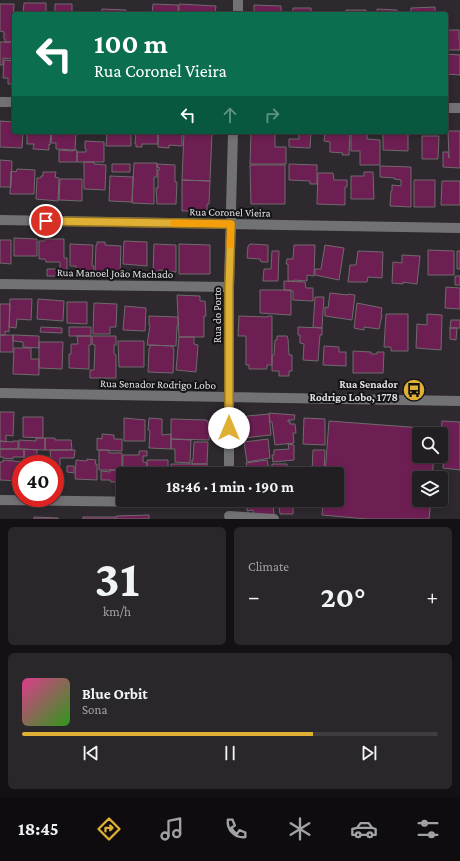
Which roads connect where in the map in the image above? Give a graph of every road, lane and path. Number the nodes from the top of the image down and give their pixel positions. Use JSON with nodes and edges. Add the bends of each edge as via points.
{"nodes":[{"id":1,"x":238,"y":0,"type":"edge"},
{"id":2,"x":238,"y":12,"type":"edge"},
{"id":3,"x":0,"y":102,"type":"edge"},
{"id":4,"x":12,"y":102,"type":"edge"},
{"id":5,"x":448,"y":108,"type":"edge"},
{"id":6,"x":460,"y":108,"type":"edge"},
{"id":7,"x":233,"y":134,"type":"edge"},
{"id":8,"x":0,"y":220,"type":"edge"},
{"id":9,"x":231,"y":224,"type":"junction"},
{"id":10,"x":460,"y":228,"type":"edge"},
{"id":11,"x":0,"y":284,"type":"edge"},
{"id":12,"x":229,"y":287,"type":"junction"},
{"id":13,"x":0,"y":393,"type":"edge"},
{"id":14,"x":229,"y":397,"type":"junction"},
{"id":15,"x":460,"y":401,"type":"edge"},
{"id":16,"x":229,"y":467,"type":"edge"},
{"id":17,"x":0,"y":500,"type":"edge"},
{"id":18,"x":116,"y":501,"type":"edge"},
{"id":19,"x":229,"y":507,"type":"edge"},
{"id":20,"x":229,"y":518,"type":"edge"},
{"id":21,"x":274,"y":519,"type":"edge"}],
"edges":[{"from":1,"to":2,"type":"street"},
{"from":3,"to":4,"type":"street"},
{"from":5,"to":6,"type":"street"},
{"from":7,"to":9,"type":"street","name":"Rua do Porto"},
{"from":8,"to":9,"type":"street","name":"Rua Coronel Vieira"},
{"from":9,"to":10,"type":"street","name":"Rua Coronel Vieira"},
{"from":9,"to":12,"type":"street","name":"Rua do Porto"},
{"from":11,"to":12,"type":"street","name":"Rua Manoel João Machado"},
{"from":12,"to":14,"type":"street","name":"Rua do Porto"},
{"from":13,"to":14,"type":"street","name":"Rua Senador Rodrigo Lobo"},
{"from":14,"to":15,"type":"street","name":"Rua Senador Rodrigo Lobo"},
{"from":14,"to":16,"type":"street","name":"Rua do Porto"},
{"from":17,"to":18,"type":"street"},
{"from":19,"to":20,"type":"street"},
{"from":20,"to":21,"type":"street"}]}
